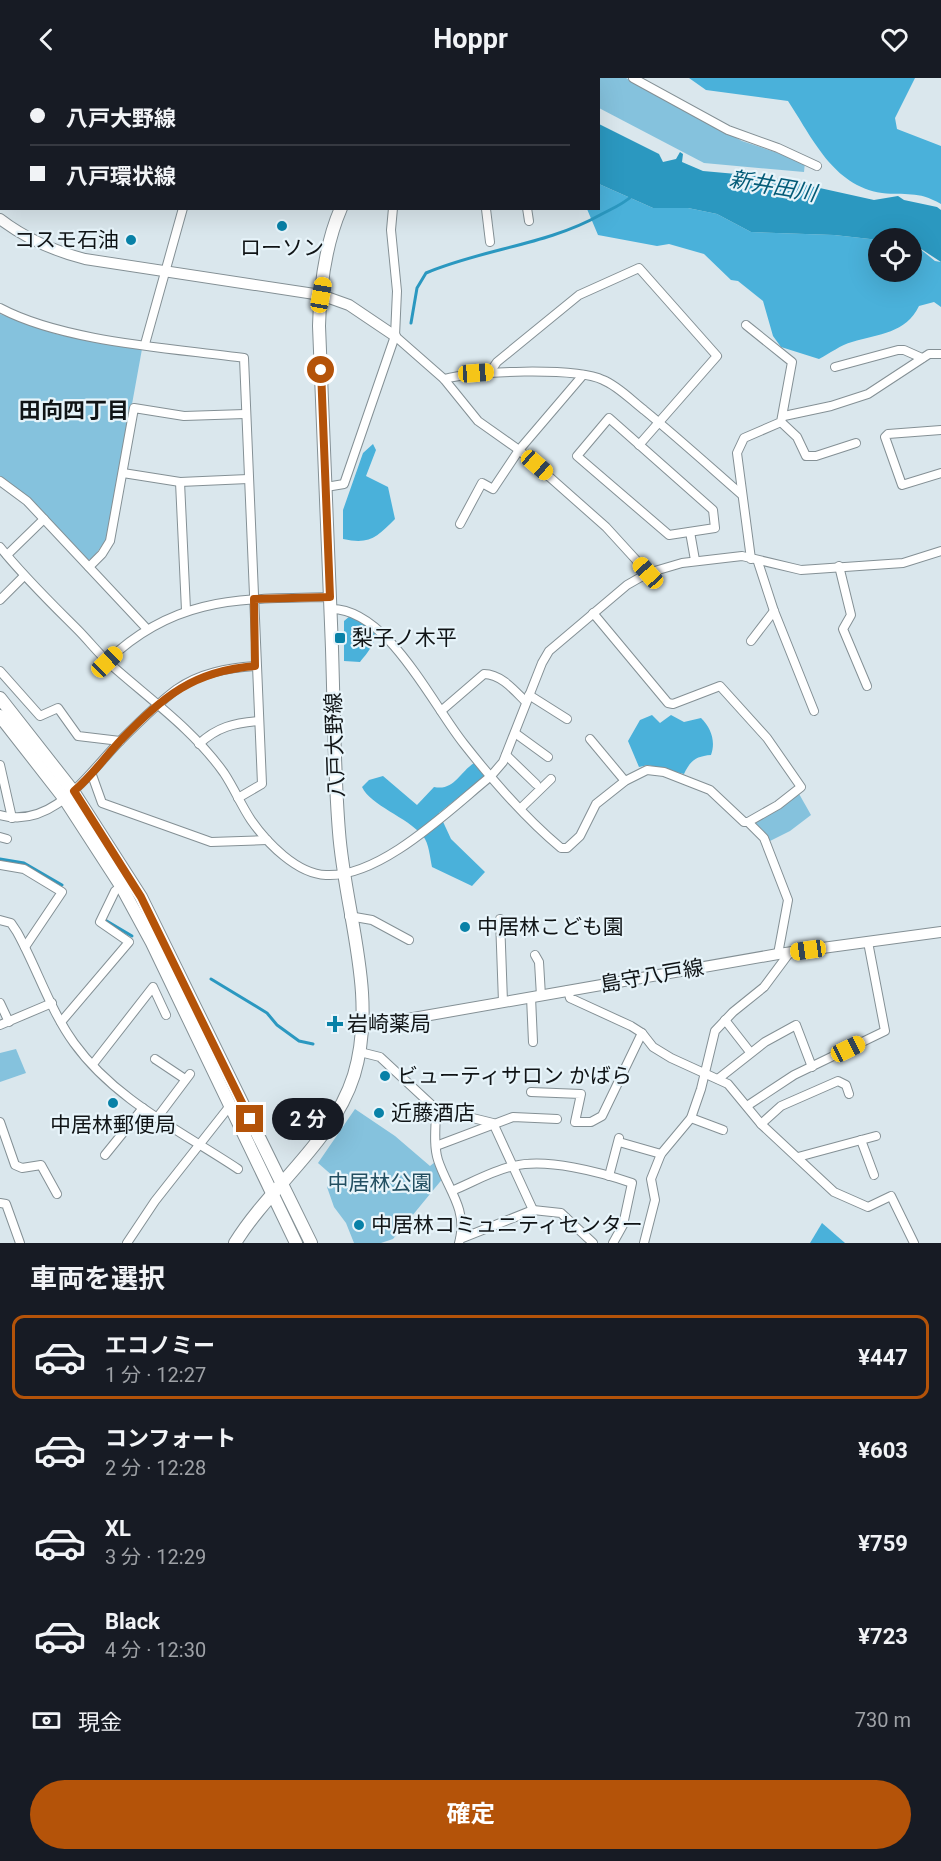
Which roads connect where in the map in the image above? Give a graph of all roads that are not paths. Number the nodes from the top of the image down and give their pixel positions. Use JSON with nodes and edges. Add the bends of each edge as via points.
{"nodes":[{"id":1,"x":633,"y":78,"type":"edge"},
{"id":2,"x":817,"y":166,"type":"dead end"},
{"id":3,"x":182,"y":210,"type":"edge"},
{"id":4,"x":340,"y":210,"type":"edge"},
{"id":5,"x":393,"y":210,"type":"edge"},
{"id":6,"x":486,"y":210,"type":"edge"},
{"id":7,"x":527,"y":210,"type":"edge"},
{"id":8,"x":0,"y":219,"type":"edge"},
{"id":9,"x":530,"y":221,"type":"dead end"},
{"id":10,"x":490,"y":242,"type":"dead end"},
{"id":11,"x":166,"y":272,"type":"junction"},
{"id":12,"x":321,"y":295,"type":"junction"},
{"id":13,"x":0,"y":308,"type":"edge"},
{"id":14,"x":746,"y":325,"type":"dead end"},
{"id":15,"x":395,"y":336,"type":"junction"},
{"id":16,"x":146,"y":344,"type":"junction"},
{"id":17,"x":941,"y":354,"type":"edge"},
{"id":18,"x":922,"y":358,"type":"junction"},
{"id":19,"x":835,"y":367,"type":"dead end"},
{"id":20,"x":490,"y":372,"type":"junction"},
{"id":21,"x":583,"y":375,"type":"junction"},
{"id":22,"x":444,"y":379,"type":"junction"},
{"id":23,"x":246,"y":414,"type":"junction"},
{"id":24,"x":782,"y":419,"type":"junction"},
{"id":25,"x":658,"y":422,"type":"junction"},
{"id":26,"x":941,"y":430,"type":"edge"},
{"id":27,"x":856,"y":443,"type":"dead end"},
{"id":28,"x":639,"y":445,"type":"junction"},
{"id":29,"x":519,"y":450,"type":"junction"},
{"id":30,"x":123,"y":473,"type":"junction"},
{"id":31,"x":941,"y":473,"type":"edge"},
{"id":32,"x":248,"y":479,"type":"junction"},
{"id":33,"x":0,"y":481,"type":"edge"},
{"id":34,"x":180,"y":482,"type":"junction"},
{"id":35,"x":326,"y":487,"type":"junction"},
{"id":36,"x":741,"y":494,"type":"junction"},
{"id":37,"x":44,"y":519,"type":"junction"},
{"id":38,"x":460,"y":524,"type":"dead end"},
{"id":39,"x":690,"y":532,"type":"junction"},
{"id":40,"x":0,"y":546,"type":"edge"},
{"id":41,"x":941,"y":551,"type":"edge"},
{"id":42,"x":7,"y":555,"type":"junction"},
{"id":43,"x":695,"y":560,"type":"junction"},
{"id":44,"x":754,"y":560,"type":"junction"},
{"id":45,"x":839,"y":566,"type":"junction"},
{"id":46,"x":89,"y":567,"type":"junction"},
{"id":47,"x":648,"y":573,"type":"junction"},
{"id":48,"x":24,"y":576,"type":"junction"},
{"id":49,"x":254,"y":599,"type":"junction"},
{"id":50,"x":0,"y":600,"type":"edge"},
{"id":51,"x":330,"y":603,"type":"junction"},
{"id":52,"x":186,"y":610,"type":"junction"},
{"id":53,"x":774,"y":612,"type":"junction"},
{"id":54,"x":593,"y":613,"type":"junction"},
{"id":55,"x":147,"y":629,"type":"junction"},
{"id":56,"x":751,"y":641,"type":"dead end"},
{"id":57,"x":107,"y":662,"type":"junction"},
{"id":58,"x":255,"y":666,"type":"junction"},
{"id":59,"x":0,"y":671,"type":"edge"},
{"id":60,"x":867,"y":687,"type":"dead end"},
{"id":61,"x":0,"y":698,"type":"edge"},
{"id":62,"x":528,"y":699,"type":"junction"},
{"id":63,"x":159,"y":704,"type":"junction"},
{"id":64,"x":441,"y":711,"type":"junction"},
{"id":65,"x":814,"y":711,"type":"dead end"},
{"id":66,"x":0,"y":716,"type":"edge"},
{"id":67,"x":567,"y":719,"type":"dead end"},
{"id":68,"x":259,"y":722,"type":"junction"},
{"id":69,"x":515,"y":733,"type":"junction"},
{"id":70,"x":590,"y":739,"type":"dead end"},
{"id":71,"x":120,"y":741,"type":"junction"},
{"id":72,"x":199,"y":744,"type":"junction"},
{"id":73,"x":506,"y":755,"type":"junction"},
{"id":74,"x":548,"y":757,"type":"dead end"},
{"id":75,"x":0,"y":765,"type":"edge"},
{"id":76,"x":92,"y":775,"type":"junction"},
{"id":77,"x":492,"y":776,"type":"junction"},
{"id":78,"x":551,"y":779,"type":"dead end"},
{"id":79,"x":625,"y":781,"type":"junction"},
{"id":80,"x":536,"y":784,"type":"dead end"},
{"id":81,"x":69,"y":794,"type":"junction"},
{"id":82,"x":238,"y":798,"type":"junction"},
{"id":83,"x":520,"y":808,"type":"junction"},
{"id":84,"x":0,"y":815,"type":"edge"},
{"id":85,"x":12,"y":818,"type":"junction"},
{"id":86,"x":748,"y":822,"type":"junction"},
{"id":87,"x":267,"y":840,"type":"junction"},
{"id":88,"x":0,"y":865,"type":"edge"},
{"id":89,"x":343,"y":874,"type":"junction"},
{"id":90,"x":120,"y":886,"type":"junction"},
{"id":91,"x":350,"y":916,"type":"junction"},
{"id":92,"x":500,"y":919,"type":"dead end"},
{"id":93,"x":0,"y":920,"type":"edge"},
{"id":94,"x":941,"y":932,"type":"edge"},
{"id":95,"x":409,"y":940,"type":"dead end"},
{"id":96,"x":868,"y":942,"type":"junction"},
{"id":97,"x":25,"y":947,"type":"junction"},
{"id":98,"x":790,"y":952,"type":"junction"},
{"id":99,"x":778,"y":954,"type":"junction"},
{"id":100,"x":535,"y":955,"type":"dead end"},
{"id":101,"x":568,"y":990,"type":"junction"},
{"id":102,"x":536,"y":996,"type":"junction"},
{"id":103,"x":503,"y":1002,"type":"junction"},
{"id":104,"x":0,"y":1003,"type":"edge"},
{"id":105,"x":52,"y":1003,"type":"junction"},
{"id":106,"x":166,"y":1015,"type":"dead end"},
{"id":107,"x":725,"y":1020,"type":"junction"},
{"id":108,"x":61,"y":1022,"type":"junction"},
{"id":109,"x":4,"y":1023,"type":"edge"},
{"id":110,"x":364,"y":1024,"type":"junction"},
{"id":111,"x":642,"y":1034,"type":"junction"},
{"id":112,"x":533,"y":1042,"type":"dead end"},
{"id":113,"x":360,"y":1052,"type":"junction"},
{"id":114,"x":750,"y":1052,"type":"junction"},
{"id":115,"x":154,"y":1059,"type":"dead end"},
{"id":116,"x":93,"y":1065,"type":"junction"},
{"id":117,"x":812,"y":1066,"type":"junction"},
{"id":118,"x":705,"y":1072,"type":"junction"},
{"id":119,"x":718,"y":1079,"type":"junction"},
{"id":120,"x":531,"y":1092,"type":"dead end"},
{"id":121,"x":849,"y":1094,"type":"dead end"},
{"id":122,"x":747,"y":1106,"type":"junction"},
{"id":123,"x":229,"y":1107,"type":"junction"},
{"id":124,"x":143,"y":1108,"type":"junction"},
{"id":125,"x":436,"y":1109,"type":"junction"},
{"id":126,"x":156,"y":1118,"type":"junction"},
{"id":127,"x":691,"y":1118,"type":"junction"},
{"id":128,"x":557,"y":1119,"type":"dead end"},
{"id":129,"x":0,"y":1122,"type":"edge"},
{"id":130,"x":493,"y":1123,"type":"junction"},
{"id":131,"x":761,"y":1124,"type":"junction"},
{"id":132,"x":723,"y":1130,"type":"dead end"},
{"id":133,"x":876,"y":1136,"type":"dead end"},
{"id":134,"x":2,"y":1137,"type":"edge"},
{"id":135,"x":861,"y":1140,"type":"junction"},
{"id":136,"x":200,"y":1143,"type":"junction"},
{"id":137,"x":436,"y":1146,"type":"junction"},
{"id":138,"x":661,"y":1154,"type":"junction"},
{"id":139,"x":105,"y":1155,"type":"dead end"},
{"id":140,"x":798,"y":1157,"type":"junction"},
{"id":141,"x":513,"y":1166,"type":"junction"},
{"id":142,"x":238,"y":1169,"type":"dead end"},
{"id":143,"x":874,"y":1175,"type":"dead end"},
{"id":144,"x":609,"y":1176,"type":"junction"},
{"id":145,"x":282,"y":1183,"type":"junction"},
{"id":146,"x":454,"y":1190,"type":"junction"},
{"id":147,"x":272,"y":1193,"type":"junction"},
{"id":148,"x":57,"y":1194,"type":"dead end"},
{"id":149,"x":0,"y":1203,"type":"edge"},
{"id":150,"x":533,"y":1210,"type":"junction"},
{"id":151,"x":460,"y":1241,"type":"edge"},
{"id":152,"x":20,"y":1243,"type":"edge"},
{"id":153,"x":127,"y":1243,"type":"edge"},
{"id":154,"x":235,"y":1243,"type":"edge"},
{"id":155,"x":296,"y":1243,"type":"edge"},
{"id":156,"x":311,"y":1243,"type":"edge"},
{"id":157,"x":593,"y":1243,"type":"edge"},
{"id":158,"x":613,"y":1243,"type":"edge"},
{"id":159,"x":644,"y":1243,"type":"edge"},
{"id":160,"x":914,"y":1243,"type":"edge"}],
"edges":[{"from":1,"to":2,"type":"street","via":[[728,130]]},
{"from":3,"to":11,"type":"street"},
{"from":4,"to":12,"type":"main road","name":"八戸大野線","via":[[330,237]]},
{"from":5,"to":15,"type":"street"},
{"from":6,"to":10,"type":"street"},
{"from":7,"to":9,"type":"street"},
{"from":8,"to":11,"type":"main road","via":[[59,252]]},
{"from":11,"to":12,"type":"main road"},
{"from":11,"to":16,"type":"street"},
{"from":12,"to":15,"type":"main road","via":[[350,305]]},
{"from":12,"to":35,"type":"main road","name":"八戸大野線"},
{"from":13,"to":16,"type":"street","via":[[79,334]]},
{"from":14,"to":24,"type":"street","via":[[792,362]]},
{"from":15,"to":22,"type":"street"},
{"from":15,"to":35,"type":"street","via":[[350,473],[344,484]]},
{"from":16,"to":23,"type":"street","via":[[244,358]]},
{"from":17,"to":18,"type":"street"},
{"from":18,"to":19,"type":"street","via":[[898,350]]},
{"from":18,"to":24,"type":"street","via":[[868,394]]},
{"from":20,"to":21,"type":"street"},
{"from":20,"to":22,"type":"street"},
{"from":20,"to":25,"type":"street","via":[[579,294],[639,268],[717,356]]},
{"from":21,"to":25,"type":"street","via":[[612,384]]},
{"from":21,"to":29,"type":"street"},
{"from":22,"to":29,"type":"street","via":[[478,421]]},
{"from":23,"to":30,"type":"street","via":[[184,416],[134,408]]},
{"from":23,"to":32,"type":"street"},
{"from":24,"to":27,"type":"street","via":[[797,436],[806,456]]},
{"from":24,"to":36,"type":"street","via":[[740,444],[737,462]]},
{"from":25,"to":28,"type":"street"},
{"from":25,"to":36,"type":"street"},
{"from":26,"to":31,"type":"street","via":[[885,437],[902,486]]},
{"from":28,"to":39,"type":"street","via":[[713,510],[716,528]]},
{"from":28,"to":39,"type":"street","via":[[609,418],[577,456],[669,535]]},
{"from":29,"to":38,"type":"street","via":[[493,489],[482,483]]},
{"from":29,"to":47,"type":"street","via":[[606,527]]},
{"from":30,"to":34,"type":"street"},
{"from":30,"to":46,"type":"street","via":[[110,541]]},
{"from":32,"to":34,"type":"street"},
{"from":32,"to":49,"type":"street"},
{"from":33,"to":37,"type":"street"},
{"from":34,"to":52,"type":"street"},
{"from":35,"to":51,"type":"main road","name":"八戸大野線"},
{"from":36,"to":44,"type":"street"},
{"from":37,"to":42,"type":"street"},
{"from":37,"to":46,"type":"street"},
{"from":39,"to":43,"type":"street"},
{"from":40,"to":42,"type":"street"},
{"from":41,"to":45,"type":"street","via":[[903,563]]},
{"from":42,"to":48,"type":"street"},
{"from":43,"to":44,"type":"street","via":[[730,556]]},
{"from":43,"to":47,"type":"street"},
{"from":44,"to":45,"type":"street","via":[[801,570]]},
{"from":44,"to":53,"type":"street"},
{"from":45,"to":60,"type":"street","via":[[851,615],[843,628]]},
{"from":46,"to":55,"type":"street"},
{"from":47,"to":54,"type":"street"},
{"from":48,"to":50,"type":"street"},
{"from":48,"to":57,"type":"street"},
{"from":49,"to":51,"type":"street"},
{"from":49,"to":52,"type":"street","via":[[216,602]]},
{"from":49,"to":58,"type":"street"},
{"from":51,"to":64,"type":"street","via":[[386,637]]},
{"from":51,"to":89,"type":"main road","name":"八戸大野線"},
{"from":52,"to":55,"type":"street"},
{"from":53,"to":56,"type":"street"},
{"from":53,"to":65,"type":"street"},
{"from":54,"to":62,"type":"street","via":[[549,651]]},
{"from":54,"to":86,"type":"street","via":[[668,703],[720,686],[767,738],[801,787]]},
{"from":55,"to":57,"type":"street"},
{"from":57,"to":63,"type":"street"},
{"from":58,"to":63,"type":"street","via":[[226,668],[196,678]]},
{"from":58,"to":68,"type":"street"},
{"from":59,"to":71,"type":"street","via":[[40,716],[58,708],[78,736]]},
{"from":61,"to":81,"type":"main road"},
{"from":62,"to":64,"type":"street","via":[[491,674],[484,674]]},
{"from":62,"to":67,"type":"street"},
{"from":62,"to":69,"type":"street"},
{"from":63,"to":71,"type":"street"},
{"from":63,"to":72,"type":"street"},
{"from":64,"to":77,"type":"street"},
{"from":66,"to":81,"type":"main road"},
{"from":68,"to":72,"type":"street","via":[[224,726]]},
{"from":68,"to":82,"type":"street","via":[[261,784]]},
{"from":69,"to":73,"type":"street"},
{"from":69,"to":74,"type":"street"},
{"from":70,"to":79,"type":"street"},
{"from":71,"to":76,"type":"street"},
{"from":72,"to":82,"type":"street","via":[[224,773]]},
{"from":73,"to":77,"type":"street"},
{"from":73,"to":80,"type":"street"},
{"from":75,"to":85,"type":"street"},
{"from":76,"to":81,"type":"street"},
{"from":76,"to":87,"type":"street","via":[[102,803],[183,834],[212,842]]},
{"from":77,"to":83,"type":"street"},
{"from":77,"to":89,"type":"street","via":[[396,850],[368,866]]},
{"from":78,"to":83,"type":"street"},
{"from":79,"to":83,"type":"street","via":[[596,804],[580,836],[567,848],[547,837]]},
{"from":79,"to":86,"type":"street","via":[[647,770],[693,782],[710,790]]},
{"from":81,"to":85,"type":"street","via":[[42,813]]},
{"from":81,"to":90,"type":"main road"},
{"from":81,"to":145,"type":"main road","via":[[103,835],[155,923]]},
{"from":82,"to":87,"type":"street"},
{"from":84,"to":85,"type":"street"},
{"from":86,"to":99,"type":"street","via":[[764,838],[788,900]]},
{"from":87,"to":89,"type":"street","via":[[312,873]]},
{"from":88,"to":97,"type":"street","via":[[24,869],[62,892]]},
{"from":89,"to":91,"type":"main road","name":"八戸大野線"},
{"from":90,"to":108,"type":"street","via":[[100,922],[129,942]]},
{"from":90,"to":123,"type":"main road","via":[[152,943]]},
{"from":91,"to":95,"type":"street","via":[[372,920]]},
{"from":91,"to":110,"type":"main road","name":"八戸大野線","via":[[362,983]]},
{"from":92,"to":103,"type":"street"},
{"from":93,"to":97,"type":"street","via":[[11,923]]},
{"from":94,"to":96,"type":"main road","name":"島守八戸線"},
{"from":96,"to":98,"type":"main road","name":"島守八戸線"},
{"from":96,"to":117,"type":"street","via":[[885,1031]]},
{"from":97,"to":105,"type":"street"},
{"from":98,"to":99,"type":"main road","name":"島守八戸線"},
{"from":98,"to":107,"type":"street","via":[[764,987]]},
{"from":99,"to":101,"type":"main road","name":"島守八戸線"},
{"from":100,"to":102,"type":"street","via":[[539,962]]},
{"from":101,"to":102,"type":"main road","name":"島守八戸線"},
{"from":101,"to":111,"type":"street","via":[[570,998]]},
{"from":102,"to":103,"type":"main road","name":"島守八戸線"},
{"from":102,"to":112,"type":"street"},
{"from":103,"to":110,"type":"main road","name":"島守八戸線"},
{"from":104,"to":109,"type":"street"},
{"from":105,"to":108,"type":"street"},
{"from":105,"to":109,"type":"street"},
{"from":106,"to":116,"type":"street","via":[[153,987]]},
{"from":107,"to":114,"type":"street"},
{"from":107,"to":118,"type":"street","via":[[715,1031]]},
{"from":108,"to":116,"type":"street"},
{"from":110,"to":113,"type":"main road","name":"八戸大野線"},
{"from":111,"to":118,"type":"street","via":[[653,1047]]},
{"from":111,"to":120,"type":"street","via":[[602,1116],[591,1122],[575,1122],[581,1094]]},
{"from":113,"to":125,"type":"street","via":[[380,1057]]},
{"from":113,"to":145,"type":"main road","name":"八戸大野線","via":[[344,1099],[330,1125]]},
{"from":114,"to":117,"type":"street","via":[[796,1025]]},
{"from":114,"to":119,"type":"street"},
{"from":115,"to":126,"type":"street","via":[[187,1077]]},
{"from":116,"to":124,"type":"street"},
{"from":117,"to":122,"type":"street"},
{"from":118,"to":119,"type":"street"},
{"from":118,"to":127,"type":"street"},
{"from":119,"to":122,"type":"street","via":[[728,1084]]},
{"from":121,"to":131,"type":"street","via":[[846,1085],[838,1081],[781,1106]]},
{"from":122,"to":131,"type":"street"},
{"from":123,"to":136,"type":"street"},
{"from":123,"to":147,"type":"main road"},
{"from":124,"to":126,"type":"street"},
{"from":124,"to":139,"type":"street"},
{"from":125,"to":130,"type":"street"},
{"from":125,"to":137,"type":"street"},
{"from":126,"to":136,"type":"street"},
{"from":127,"to":132,"type":"street"},
{"from":127,"to":138,"type":"street"},
{"from":128,"to":130,"type":"street","via":[[513,1117]]},
{"from":129,"to":134,"type":"street"},
{"from":130,"to":137,"type":"street"},
{"from":130,"to":141,"type":"street"},
{"from":131,"to":140,"type":"street"},
{"from":133,"to":135,"type":"street"},
{"from":134,"to":148,"type":"street","via":[[15,1165],[41,1165]]},
{"from":135,"to":140,"type":"street"},
{"from":135,"to":143,"type":"street"},
{"from":136,"to":142,"type":"street"},
{"from":136,"to":153,"type":"street"},
{"from":137,"to":146,"type":"street","via":[[438,1160]]},
{"from":138,"to":144,"type":"street","via":[[619,1139]]},
{"from":138,"to":159,"type":"street","via":[[651,1179],[655,1200]]},
{"from":140,"to":160,"type":"street","via":[[846,1199],[868,1207],[891,1196]]},
{"from":141,"to":144,"type":"street","via":[[557,1167]]},
{"from":141,"to":146,"type":"street"},
{"from":141,"to":150,"type":"street"},
{"from":144,"to":158,"type":"street","via":[[632,1184],[623,1225]]},
{"from":145,"to":147,"type":"main road","name":"八戸大野線"},
{"from":145,"to":156,"type":"main road"},
{"from":146,"to":151,"type":"street","via":[[464,1223]]},
{"from":147,"to":154,"type":"main road","name":"八戸大野線"},
{"from":147,"to":155,"type":"main road"},
{"from":149,"to":152,"type":"street","via":[[6,1204]]},
{"from":150,"to":151,"type":"street"},
{"from":150,"to":157,"type":"street","via":[[561,1213]]}]}
